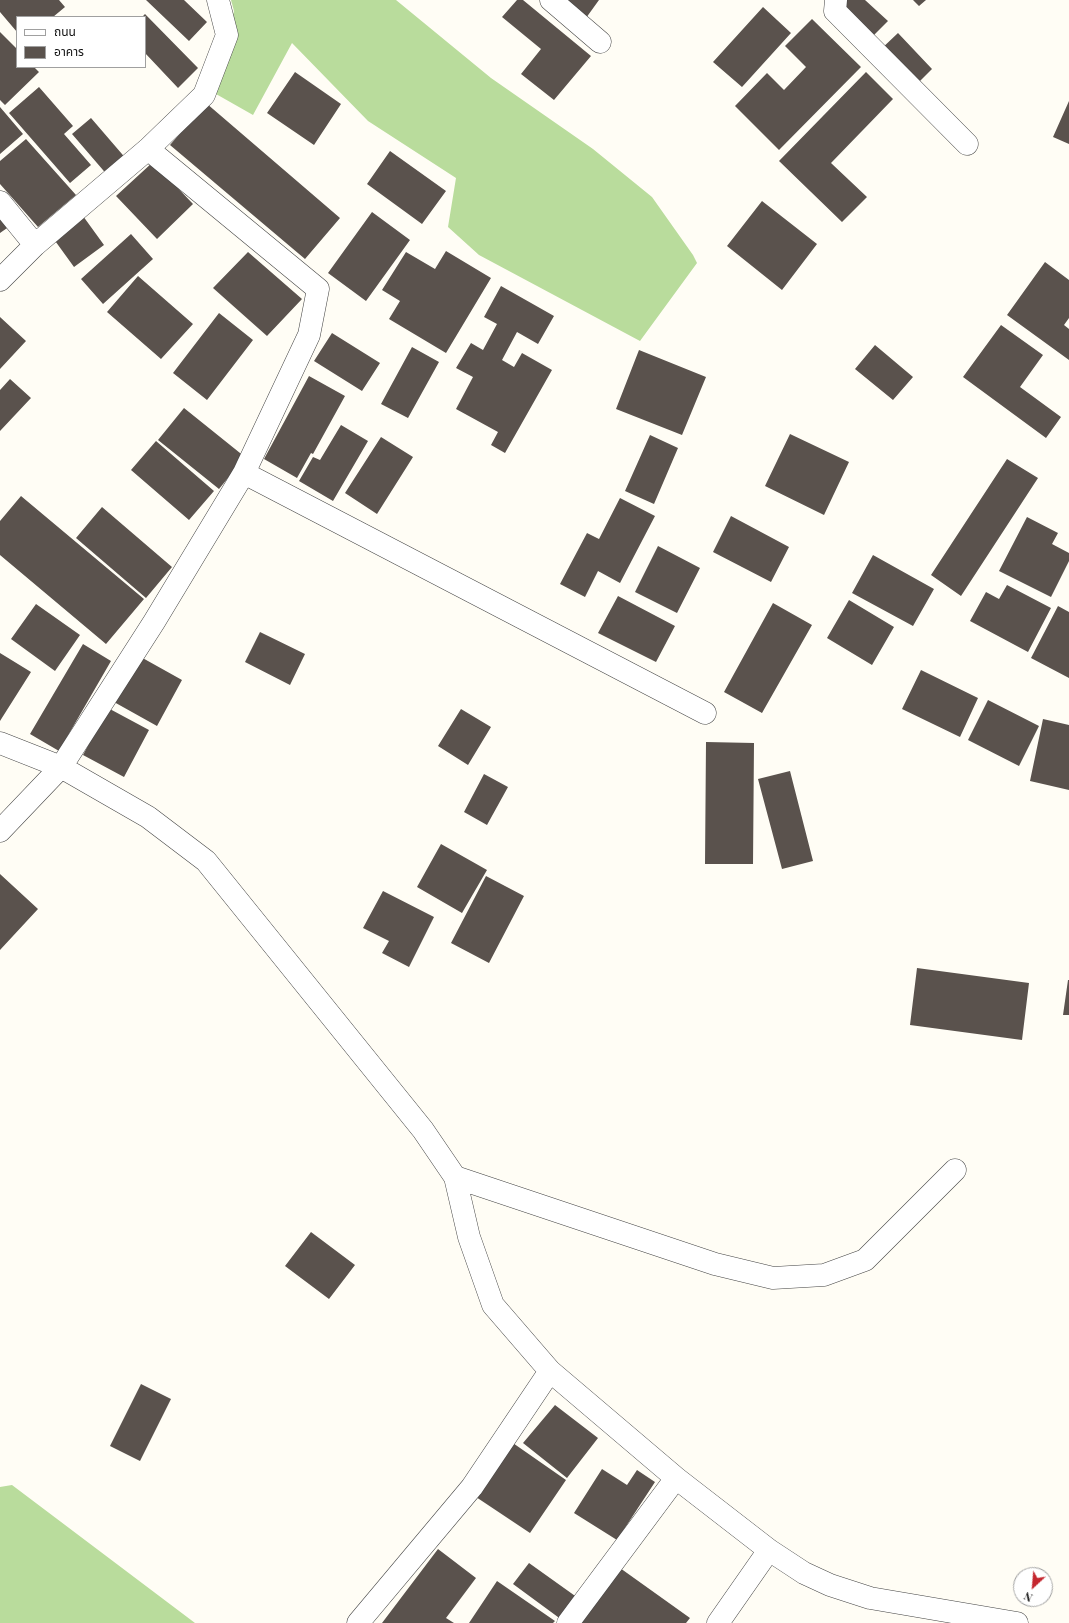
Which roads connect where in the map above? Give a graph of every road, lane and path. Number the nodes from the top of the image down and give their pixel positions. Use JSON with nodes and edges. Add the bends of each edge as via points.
{"nodes":[{"id":1,"x":218,"y":0,"type":"edge"},
{"id":2,"x":552,"y":0,"type":"edge"},
{"id":3,"x":836,"y":0,"type":"edge"},
{"id":4,"x":600,"y":42,"type":"dead end"},
{"id":5,"x":967,"y":144,"type":"dead end"},
{"id":6,"x":148,"y":149,"type":"junction"},
{"id":7,"x":0,"y":202,"type":"edge"},
{"id":8,"x":35,"y":245,"type":"junction"},
{"id":9,"x":0,"y":280,"type":"edge"},
{"id":10,"x":244,"y":473,"type":"junction"},
{"id":11,"x":705,"y":713,"type":"dead end"},
{"id":12,"x":0,"y":743,"type":"edge"},
{"id":13,"x":61,"y":767,"type":"junction"},
{"id":14,"x":0,"y":831,"type":"edge"},
{"id":15,"x":955,"y":1170,"type":"dead end"},
{"id":16,"x":455,"y":1177,"type":"junction"},
{"id":17,"x":550,"y":1372,"type":"junction"},
{"id":18,"x":676,"y":1478,"type":"junction"},
{"id":19,"x":769,"y":1550,"type":"junction"},
{"id":20,"x":358,"y":1623,"type":"edge"},
{"id":21,"x":568,"y":1623,"type":"edge"},
{"id":22,"x":718,"y":1623,"type":"edge"},
{"id":23,"x":1017,"y":1623,"type":"edge"}],
"edges":[{"from":1,"to":6,"type":"street","via":[[226,34],[204,95]]},
{"from":2,"to":4,"type":"street"},
{"from":3,"to":5,"type":"street","via":[[835,11]]},
{"from":6,"to":8,"type":"street"},
{"from":6,"to":10,"type":"street","via":[[318,289],[309,336]]},
{"from":7,"to":8,"type":"street"},
{"from":8,"to":9,"type":"street"},
{"from":10,"to":11,"type":"street"},
{"from":10,"to":13,"type":"street","via":[[154,622]]},
{"from":12,"to":13,"type":"street"},
{"from":13,"to":14,"type":"street"},
{"from":13,"to":16,"type":"street","via":[[148,817],[206,861],[423,1130]]},
{"from":15,"to":16,"type":"street","via":[[865,1260],[824,1275],[773,1278],[715,1264]]},
{"from":16,"to":17,"type":"street","via":[[469,1237],[492,1304]]},
{"from":17,"to":18,"type":"street"},
{"from":17,"to":20,"type":"street","via":[[472,1487]]},
{"from":18,"to":19,"type":"street"},
{"from":18,"to":21,"type":"street"},
{"from":19,"to":22,"type":"street"},
{"from":19,"to":23,"type":"street","via":[[804,1573],[830,1586],[870,1598]]}]}
